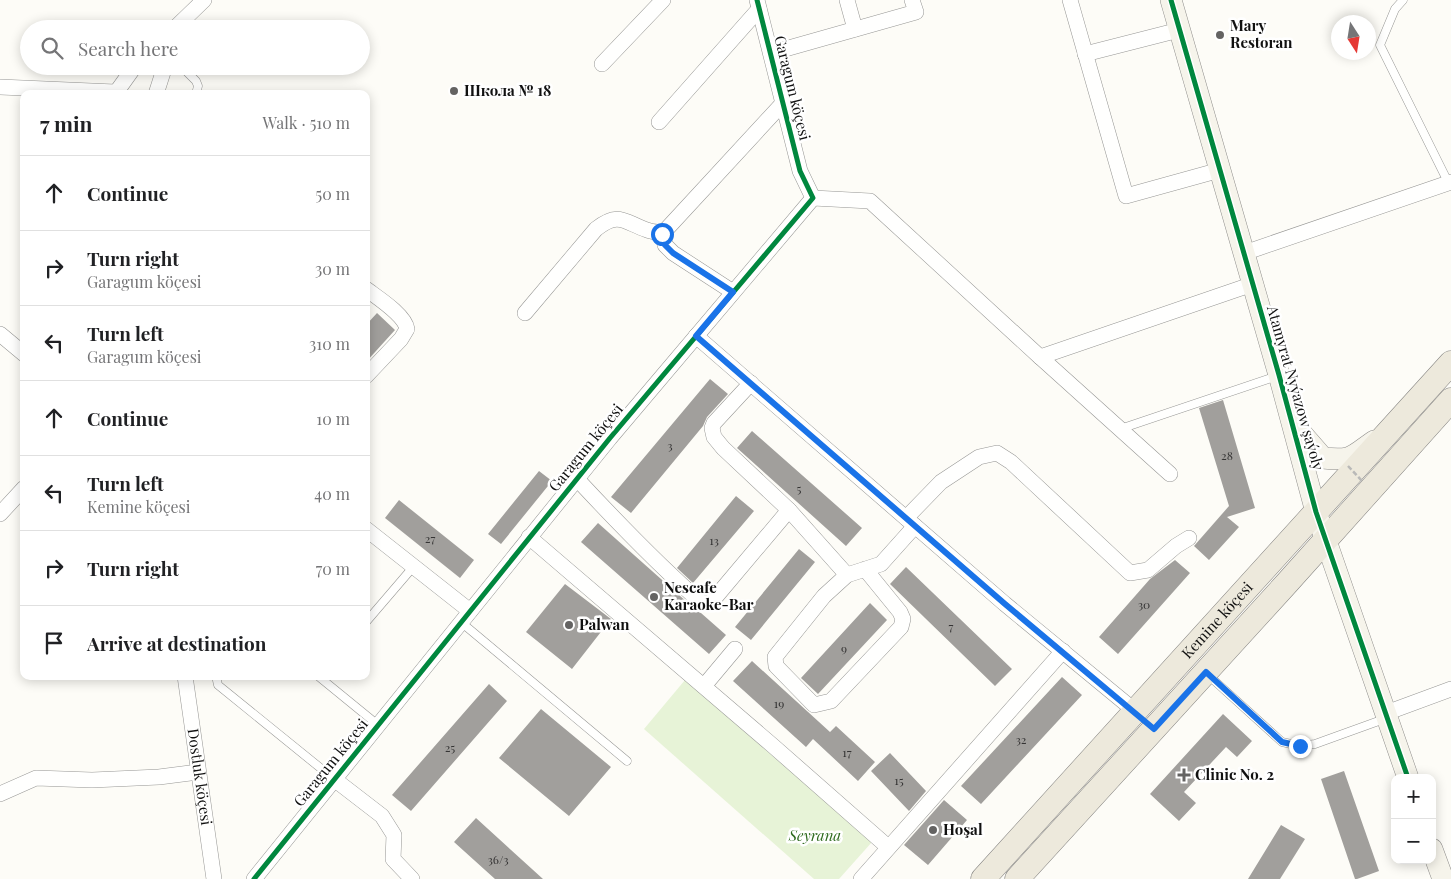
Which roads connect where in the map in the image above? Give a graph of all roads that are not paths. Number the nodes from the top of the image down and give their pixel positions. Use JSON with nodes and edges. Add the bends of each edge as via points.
{"nodes":[{"id":1,"x":205,"y":0,"type":"edge"},
{"id":2,"x":664,"y":0,"type":"edge"},
{"id":3,"x":847,"y":0,"type":"edge"},
{"id":4,"x":912,"y":0,"type":"edge"},
{"id":5,"x":1070,"y":0,"type":"edge"},
{"id":6,"x":1171,"y":0,"type":"edge"},
{"id":7,"x":1403,"y":0,"type":"edge"},
{"id":8,"x":758,"y":5,"type":"edge"},
{"id":9,"x":184,"y":20,"type":"edge"},
{"id":10,"x":192,"y":20,"type":"edge"},
{"id":11,"x":855,"y":29,"type":"junction"},
{"id":12,"x":1179,"y":30,"type":"junction"},
{"id":13,"x":771,"y":53,"type":"junction"},
{"id":14,"x":1085,"y":54,"type":"junction"},
{"id":15,"x":602,"y":64,"type":"dead end"},
{"id":16,"x":128,"y":75,"type":"edge"},
{"id":17,"x":162,"y":75,"type":"edge"},
{"id":18,"x":190,"y":75,"type":"edge"},
{"id":19,"x":1,"y":87,"type":"edge"},
{"id":20,"x":58,"y":90,"type":"edge"},
{"id":21,"x":117,"y":90,"type":"edge"},
{"id":22,"x":157,"y":90,"type":"edge"},
{"id":23,"x":197,"y":90,"type":"edge"},
{"id":24,"x":20,"y":94,"type":"edge"},
{"id":25,"x":783,"y":103,"type":"junction"},
{"id":26,"x":659,"y":122,"type":"dead end"},
{"id":27,"x":1220,"y":170,"type":"junction"},
{"id":28,"x":1449,"y":182,"type":"edge"},
{"id":29,"x":813,"y":198,"type":"junction"},
{"id":30,"x":662,"y":234,"type":"junction"},
{"id":31,"x":1244,"y":253,"type":"junction"},
{"id":32,"x":1253,"y":284,"type":"junction"},
{"id":33,"x":733,"y":292,"type":"junction"},
{"id":34,"x":370,"y":296,"type":"edge"},
{"id":35,"x":525,"y":313,"type":"dead end"},
{"id":36,"x":0,"y":334,"type":"edge"},
{"id":37,"x":696,"y":336,"type":"junction"},
{"id":38,"x":20,"y":351,"type":"edge"},
{"id":39,"x":1040,"y":357,"type":"junction"},
{"id":40,"x":1451,"y":363,"type":"edge"},
{"id":41,"x":370,"y":372,"type":"edge"},
{"id":42,"x":1279,"y":375,"type":"junction"},
{"id":43,"x":751,"y":383,"type":"junction"},
{"id":44,"x":1451,"y":400,"type":"edge"},
{"id":45,"x":1291,"y":421,"type":"junction"},
{"id":46,"x":1120,"y":429,"type":"junction"},
{"id":47,"x":1390,"y":430,"type":"junction"},
{"id":48,"x":1170,"y":474,"type":"dead end"},
{"id":49,"x":577,"y":478,"type":"junction"},
{"id":50,"x":20,"y":492,"type":"edge"},
{"id":51,"x":789,"y":510,"type":"junction"},
{"id":52,"x":1316,"y":512,"type":"junction"},
{"id":53,"x":0,"y":514,"type":"edge"},
{"id":54,"x":911,"y":522,"type":"junction"},
{"id":55,"x":370,"y":532,"type":"edge"},
{"id":56,"x":530,"y":537,"type":"junction"},
{"id":57,"x":1190,"y":538,"type":"dead end"},
{"id":58,"x":1325,"y":541,"type":"junction"},
{"id":59,"x":414,"y":566,"type":"junction"},
{"id":60,"x":866,"y":569,"type":"junction"},
{"id":61,"x":847,"y":575,"type":"junction"},
{"id":62,"x":370,"y":617,"type":"edge"},
{"id":63,"x":466,"y":617,"type":"junction"},
{"id":64,"x":736,"y":649,"type":"dead end"},
{"id":65,"x":1063,"y":651,"type":"junction"},
{"id":66,"x":1206,"y":672,"type":"junction"},
{"id":67,"x":186,"y":680,"type":"edge"},
{"id":68,"x":217,"y":680,"type":"edge"},
{"id":69,"x":324,"y":680,"type":"edge"},
{"id":70,"x":704,"y":686,"type":"junction"},
{"id":71,"x":1451,"y":690,"type":"edge"},
{"id":72,"x":1135,"y":711,"type":"junction"},
{"id":73,"x":1387,"y":716,"type":"junction"},
{"id":74,"x":378,"y":725,"type":"junction"},
{"id":75,"x":1154,"y":729,"type":"junction"},
{"id":76,"x":627,"y":761,"type":"dead end"},
{"id":77,"x":198,"y":772,"type":"junction"},
{"id":78,"x":1407,"y":774,"type":"edge"},
{"id":79,"x":334,"y":780,"type":"junction"},
{"id":80,"x":0,"y":794,"type":"edge"},
{"id":81,"x":888,"y":847,"type":"junction"},
{"id":82,"x":1436,"y":861,"type":"edge"},
{"id":83,"x":214,"y":879,"type":"edge"},
{"id":84,"x":254,"y":879,"type":"edge"},
{"id":85,"x":412,"y":879,"type":"edge"},
{"id":86,"x":861,"y":879,"type":"edge"},
{"id":87,"x":983,"y":879,"type":"edge"},
{"id":88,"x":1017,"y":879,"type":"edge"},
{"id":89,"x":1442,"y":879,"type":"edge"}],
"edges":[{"from":1,"to":9,"type":"street"},
{"from":1,"to":10,"type":"street"},
{"from":2,"to":15,"type":"street"},
{"from":3,"to":11,"type":"street"},
{"from":4,"to":11,"type":"street","via":[[916,12]]},
{"from":5,"to":14,"type":"street"},
{"from":6,"to":12,"type":"street","name":"Atamyrat Nyýazow şaýoly"},
{"from":7,"to":28,"type":"lane","via":[[1395,9],[1380,45]]},
{"from":8,"to":13,"type":"street","name":"Garagum köçesi"},
{"from":8,"to":26,"type":"street"},
{"from":11,"to":13,"type":"street"},
{"from":12,"to":14,"type":"street"},
{"from":12,"to":27,"type":"street","name":"Atamyrat Nyýazow şaýoly"},
{"from":13,"to":25,"type":"street","name":"Garagum köçesi"},
{"from":14,"to":27,"type":"street","via":[[1126,196]]},
{"from":16,"to":21,"type":"street"},
{"from":17,"to":22,"type":"street"},
{"from":18,"to":23,"type":"lane","via":[[196,81]]},
{"from":19,"to":20,"type":"street"},
{"from":19,"to":24,"type":"street"},
{"from":25,"to":29,"type":"street","name":"Garagum köçesi","via":[[800,171]]},
{"from":25,"to":30,"type":"street"},
{"from":27,"to":31,"type":"street","name":"Atamyrat Nyýazow şaýoly"},
{"from":28,"to":31,"type":"street"},
{"from":29,"to":33,"type":"street","name":"Garagum köçesi"},
{"from":29,"to":39,"type":"street","via":[[870,201]]},
{"from":30,"to":33,"type":"street","via":[[665,245],[673,253]]},
{"from":30,"to":35,"type":"street","via":[[620,219],[605,222]]},
{"from":31,"to":32,"type":"street","name":"Atamyrat Nyýazow şaýoly"},
{"from":32,"to":39,"type":"street"},
{"from":32,"to":42,"type":"street","name":"Atamyrat Nyýazow şaýoly"},
{"from":33,"to":37,"type":"street","name":"Garagum köçesi"},
{"from":34,"to":41,"type":"street","via":[[399,316],[407,329]]},
{"from":36,"to":38,"type":"street"},
{"from":37,"to":43,"type":"street"},
{"from":37,"to":49,"type":"street","name":"Garagum köçesi"},
{"from":39,"to":46,"type":"street"},
{"from":40,"to":47,"type":"main road","name":"Kemine köçesi"},
{"from":42,"to":45,"type":"street","name":"Atamyrat Nyýazow şaýoly"},
{"from":42,"to":46,"type":"lane"},
{"from":43,"to":51,"type":"street","via":[[721,415],[712,433],[723,448]]},
{"from":43,"to":54,"type":"street"},
{"from":44,"to":58,"type":"main road","name":"Kemine köçesi"},
{"from":45,"to":47,"type":"street","via":[[1323,458],[1342,460],[1355,455]]},
{"from":45,"to":52,"type":"street","name":"Atamyrat Nyýazow şaýoly"},
{"from":46,"to":48,"type":"street"},
{"from":47,"to":52,"type":"main road","name":"Kemine köçesi"},
{"from":49,"to":51,"type":"street","via":[[655,560],[703,604],[714,599]]},
{"from":49,"to":56,"type":"street","name":"Garagum köçesi"},
{"from":50,"to":53,"type":"street"},
{"from":51,"to":61,"type":"street"},
{"from":52,"to":58,"type":"street","name":"Atamyrat Nyýazow şaýoly"},
{"from":52,"to":72,"type":"main road","name":"Kemine köçesi"},
{"from":54,"to":57,"type":"street","via":[[941,482],[979,457],[997,453],[1011,462],[1130,573],[1148,570]]},
{"from":54,"to":60,"type":"street","via":[[881,564]]},
{"from":54,"to":65,"type":"street"},
{"from":55,"to":59,"type":"street"},
{"from":56,"to":63,"type":"street","name":"Garagum köçesi"},
{"from":56,"to":70,"type":"street"},
{"from":58,"to":66,"type":"main road","name":"Kemine köçesi"},
{"from":58,"to":73,"type":"street","name":"Atamyrat Nyýazow şaýoly"},
{"from":59,"to":62,"type":"lane"},
{"from":59,"to":63,"type":"street"},
{"from":60,"to":61,"type":"street"},
{"from":60,"to":61,"type":"street","via":[[900,612],[903,619],[901,627],[831,702],[814,705],[776,666],[776,657],[824,596]]},
{"from":63,"to":74,"type":"street","name":"Garagum köçesi"},
{"from":63,"to":76,"type":"lane"},
{"from":64,"to":70,"type":"street"},
{"from":65,"to":72,"type":"street"},
{"from":65,"to":81,"type":"street"},
{"from":66,"to":73,"type":"lane","via":[[1282,742],[1300,746],[1314,744]]},
{"from":66,"to":75,"type":"main road","name":"Kemine köçesi"},
{"from":67,"to":77,"type":"street","name":"Dostluk köçesi"},
{"from":68,"to":79,"type":"lane","via":[[218,686]]},
{"from":69,"to":74,"type":"lane"},
{"from":70,"to":81,"type":"street"},
{"from":71,"to":73,"type":"street"},
{"from":72,"to":75,"type":"street"},
{"from":72,"to":87,"type":"main road","name":"Kemine köçesi"},
{"from":73,"to":78,"type":"street","name":"Atamyrat Nyýazow şaýoly"},
{"from":74,"to":79,"type":"street","name":"Garagum köçesi"},
{"from":75,"to":88,"type":"main road","name":"Kemine köçesi"},
{"from":77,"to":80,"type":"street","via":[[92,780],[36,778]]},
{"from":77,"to":83,"type":"street","name":"Dostluk köçesi"},
{"from":79,"to":84,"type":"street","name":"Garagum köçesi"},
{"from":79,"to":85,"type":"street","via":[[382,816],[394,835],[393,859]]},
{"from":81,"to":86,"type":"street"},
{"from":82,"to":89,"type":"street"}]}
